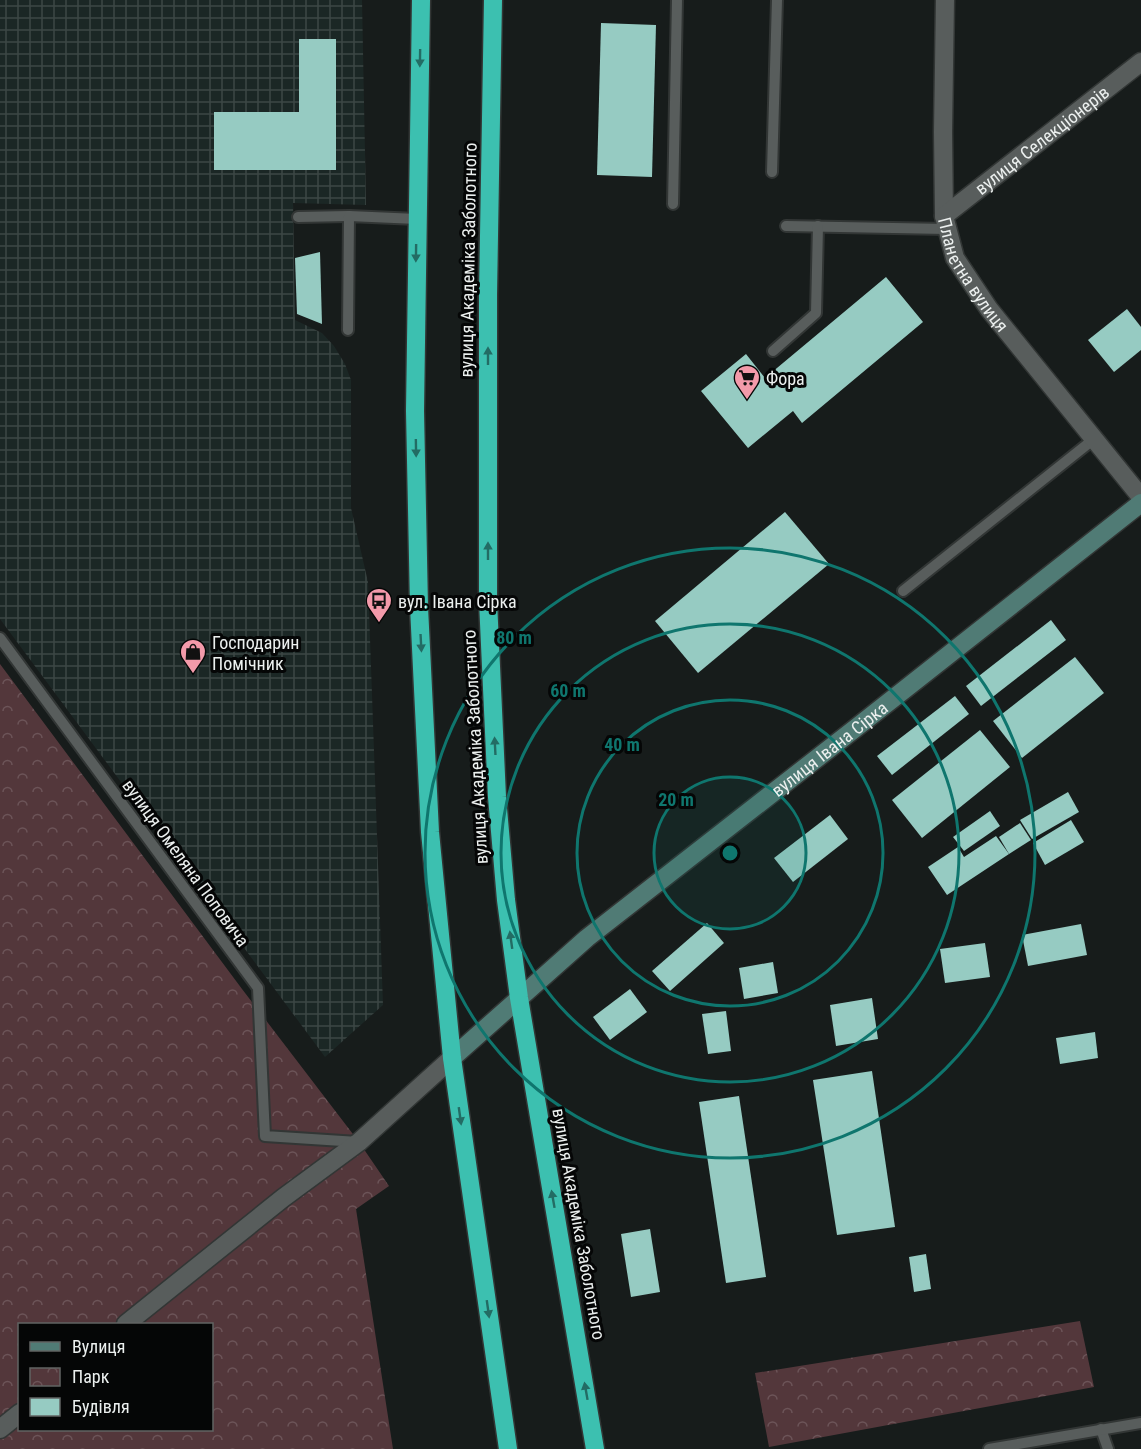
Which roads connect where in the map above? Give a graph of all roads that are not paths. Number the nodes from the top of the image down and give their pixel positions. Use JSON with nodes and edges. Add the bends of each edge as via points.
{"nodes":[{"id":1,"x":421,"y":0,"type":"edge"},
{"id":2,"x":493,"y":0,"type":"edge"},
{"id":3,"x":677,"y":0,"type":"edge"},
{"id":4,"x":777,"y":0,"type":"edge"},
{"id":5,"x":945,"y":0,"type":"edge"},
{"id":6,"x":1141,"y":62,"type":"edge"},
{"id":7,"x":772,"y":172,"type":"dead end"},
{"id":8,"x":673,"y":204,"type":"dead end"},
{"id":9,"x":349,"y":216,"type":"junction"},
{"id":10,"x":298,"y":217,"type":"dead end"},
{"id":11,"x":417,"y":219,"type":"junction"},
{"id":12,"x":946,"y":223,"type":"junction"},
{"id":13,"x":786,"y":226,"type":"dead end"},
{"id":14,"x":818,"y":226,"type":"junction"},
{"id":15,"x":348,"y":330,"type":"dead end"},
{"id":16,"x":773,"y":351,"type":"dead end"},
{"id":17,"x":1094,"y":439,"type":"junction"},
{"id":18,"x":1141,"y":497,"type":"edge"},
{"id":19,"x":1141,"y":503,"type":"edge"},
{"id":20,"x":903,"y":591,"type":"dead end"},
{"id":21,"x":0,"y":638,"type":"edge"},
{"id":22,"x":519,"y":998,"type":"junction"},
{"id":23,"x":452,"y":1058,"type":"junction"},
{"id":24,"x":359,"y":1142,"type":"junction"},
{"id":25,"x":127,"y":1323,"type":"edge"},
{"id":26,"x":18,"y":1415,"type":"edge"},
{"id":27,"x":1141,"y":1422,"type":"edge"},
{"id":28,"x":0,"y":1429,"type":"edge"},
{"id":29,"x":1101,"y":1430,"type":"junction"},
{"id":30,"x":508,"y":1449,"type":"edge"},
{"id":31,"x":595,"y":1449,"type":"edge"},
{"id":32,"x":989,"y":1449,"type":"edge"},
{"id":33,"x":1108,"y":1449,"type":"edge"}],
"edges":[{"from":1,"to":11,"type":"highway","one_way":true},
{"from":22,"to":2,"type":"highway","name":"вулиця Академіка Заболотного","one_way":true,"via":[[497,797],[488,601]]},
{"from":3,"to":8,"type":"lane"},
{"from":4,"to":7,"type":"lane"},
{"from":5,"to":12,"type":"street","name":"Планетна вулиця"},
{"from":6,"to":12,"type":"street","name":"вулиця Селекціонерів"},
{"from":9,"to":10,"type":"lane"},
{"from":9,"to":11,"type":"lane"},
{"from":9,"to":15,"type":"lane"},
{"from":11,"to":23,"type":"highway","one_way":true,"via":[[419,607],[430,832]]},
{"from":12,"to":14,"type":"lane"},
{"from":12,"to":17,"type":"street","name":"Планетна вулиця","via":[[955,258],[989,309]]},
{"from":13,"to":14,"type":"lane"},
{"from":14,"to":16,"type":"lane","via":[[816,313]]},
{"from":17,"to":18,"type":"street","name":"Планетна вулиця"},
{"from":17,"to":20,"type":"lane"},
{"from":19,"to":22,"type":"street","name":"вулиця Івана Сірка","via":[[587,938]]},
{"from":21,"to":24,"type":"lane","name":"вулиця Омеляна Поповича","via":[[258,988],[265,1136]]},
{"from":22,"to":23,"type":"street","name":"вулиця Івана Сірка"},
{"from":31,"to":22,"type":"highway","name":"вулиця Академіка Заболотного","one_way":true},
{"from":23,"to":24,"type":"street"},
{"from":23,"to":30,"type":"highway","one_way":true},
{"from":24,"to":25,"type":"street"},
{"from":26,"to":28,"type":"street"},
{"from":27,"to":29,"type":"lane"},
{"from":29,"to":32,"type":"lane"},
{"from":29,"to":33,"type":"lane"}]}
